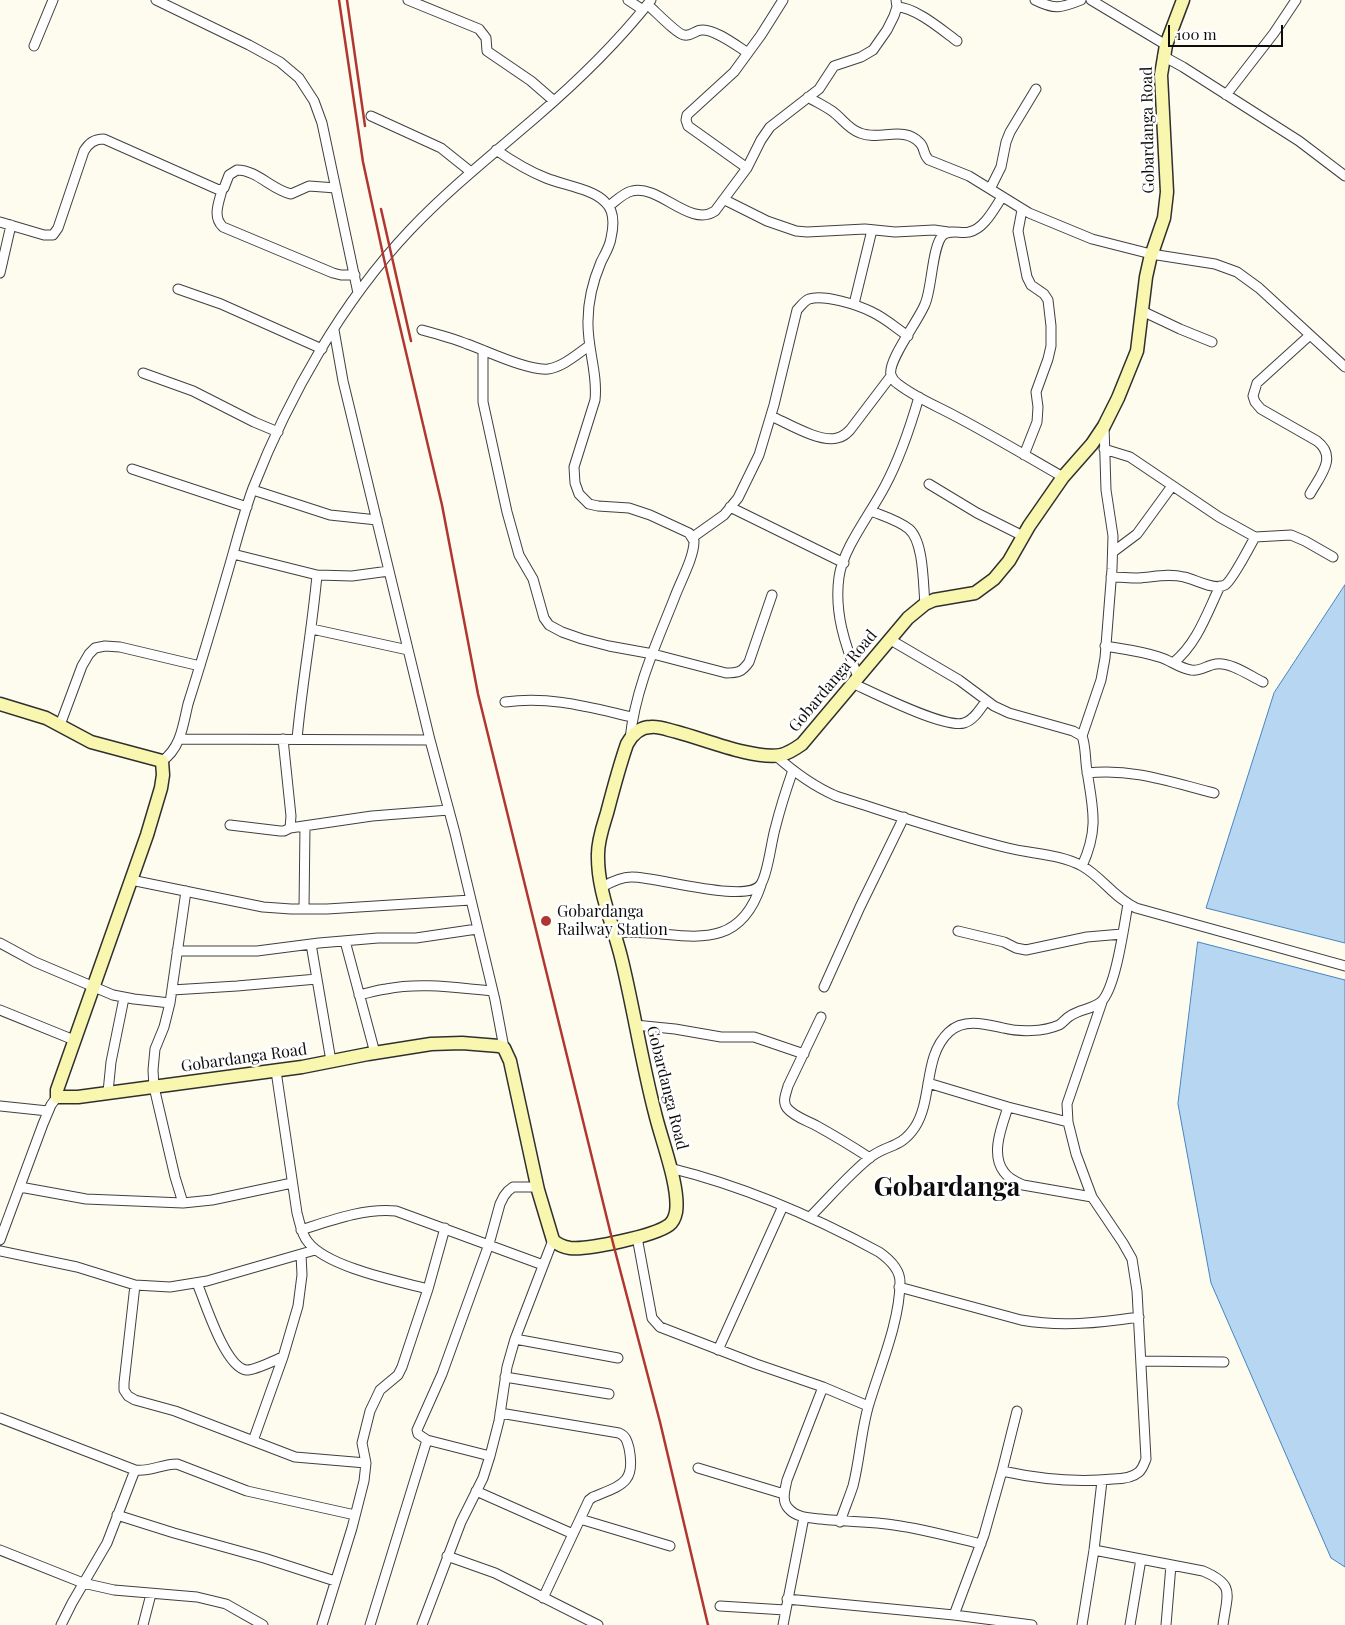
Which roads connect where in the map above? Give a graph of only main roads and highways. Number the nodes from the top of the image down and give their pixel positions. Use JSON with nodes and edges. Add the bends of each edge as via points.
{"nodes":[{"id":1,"x":1183,"y":0,"type":"edge"},
{"id":2,"x":0,"y":704,"type":"edge"}],
"edges":[{"from":1,"to":2,"type":"main road","name":"Gobardanga Road","via":[[1164,51],[1161,92],[1167,192],[1164,218],[1146,278],[1133,365],[1104,426],[1063,477],[1009,561],[975,594],[934,600],[908,618],[802,744],[787,753],[762,754],[657,727],[642,729],[630,738],[599,845],[598,865],[677,1203],[675,1217],[662,1229],[582,1248],[559,1246],[553,1240],[537,1187],[510,1061],[504,1048],[446,1043],[417,1046],[276,1071],[57,1097],[56,1090],[161,788],[164,775],[162,761],[91,742],[60,725]]}]}
